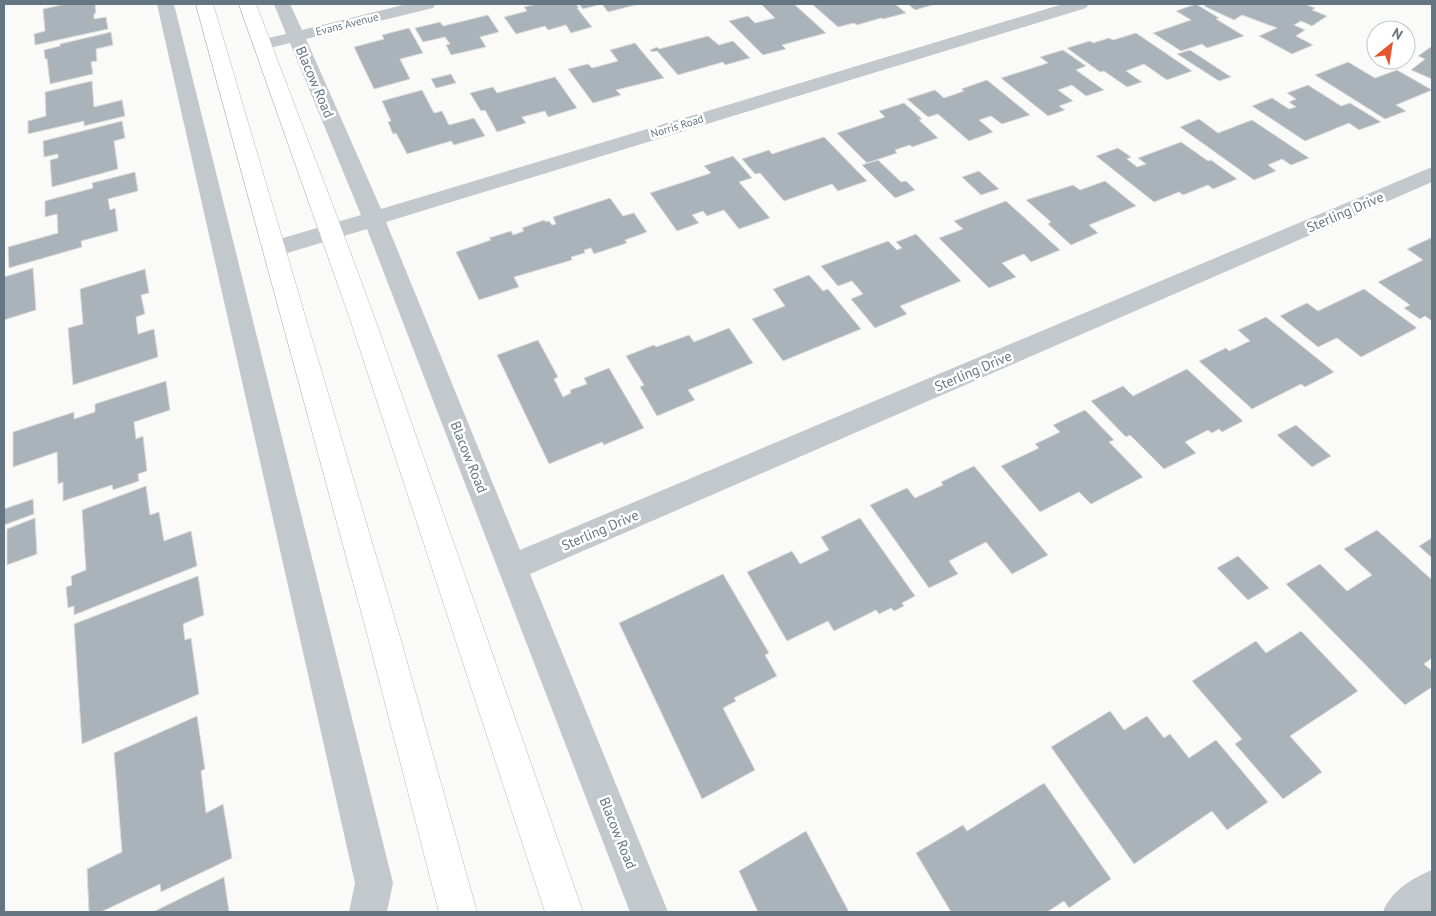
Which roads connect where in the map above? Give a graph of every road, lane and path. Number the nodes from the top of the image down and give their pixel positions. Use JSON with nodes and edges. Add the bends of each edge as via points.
{"nodes":[{"id":1,"x":165,"y":4,"type":"edge"},
{"id":2,"x":204,"y":4,"type":"edge"},
{"id":3,"x":247,"y":4,"type":"edge"},
{"id":4,"x":282,"y":4,"type":"edge"},
{"id":5,"x":427,"y":4,"type":"edge"},
{"id":6,"x":1080,"y":4,"type":"edge"},
{"id":7,"x":295,"y":36,"type":"junction"},
{"id":8,"x":261,"y":45,"type":"junction"},
{"id":9,"x":1432,"y":174,"type":"edge"},
{"id":10,"x":374,"y":219,"type":"junction"},
{"id":11,"x":332,"y":232,"type":"junction"},
{"id":12,"x":274,"y":249,"type":"junction"},
{"id":13,"x":513,"y":567,"type":"junction"},
{"id":14,"x":1432,"y":888,"type":"edge"},
{"id":15,"x":368,"y":912,"type":"edge"},
{"id":16,"x":458,"y":912,"type":"edge"},
{"id":17,"x":564,"y":912,"type":"edge"},
{"id":18,"x":649,"y":912,"type":"edge"},
{"id":19,"x":1402,"y":912,"type":"edge"}],
"edges":[{"from":1,"to":15,"type":"street","via":[[374,883]]},
{"from":2,"to":12,"type":"main road"},
{"from":3,"to":8,"type":"main road"},
{"from":4,"to":7,"type":"street","name":"Blacow Road"},
{"from":5,"to":7,"type":"street","name":"Evans Avenue"},
{"from":6,"to":10,"type":"street","name":"Norris Road"},
{"from":7,"to":8,"type":"street","name":"Evans Avenue"},
{"from":7,"to":10,"type":"street","name":"Blacow Road"},
{"from":8,"to":11,"type":"main road"},
{"from":9,"to":13,"type":"street","name":"Sterling Drive"},
{"from":10,"to":11,"type":"street","name":"Norris Road"},
{"from":10,"to":13,"type":"street","name":"Blacow Road"},
{"from":11,"to":12,"type":"street","name":"Norris Road"},
{"from":11,"to":17,"type":"main road"},
{"from":12,"to":16,"type":"main road"},
{"from":13,"to":18,"type":"street","name":"Blacow Road"},
{"from":14,"to":19,"type":"street"}]}
